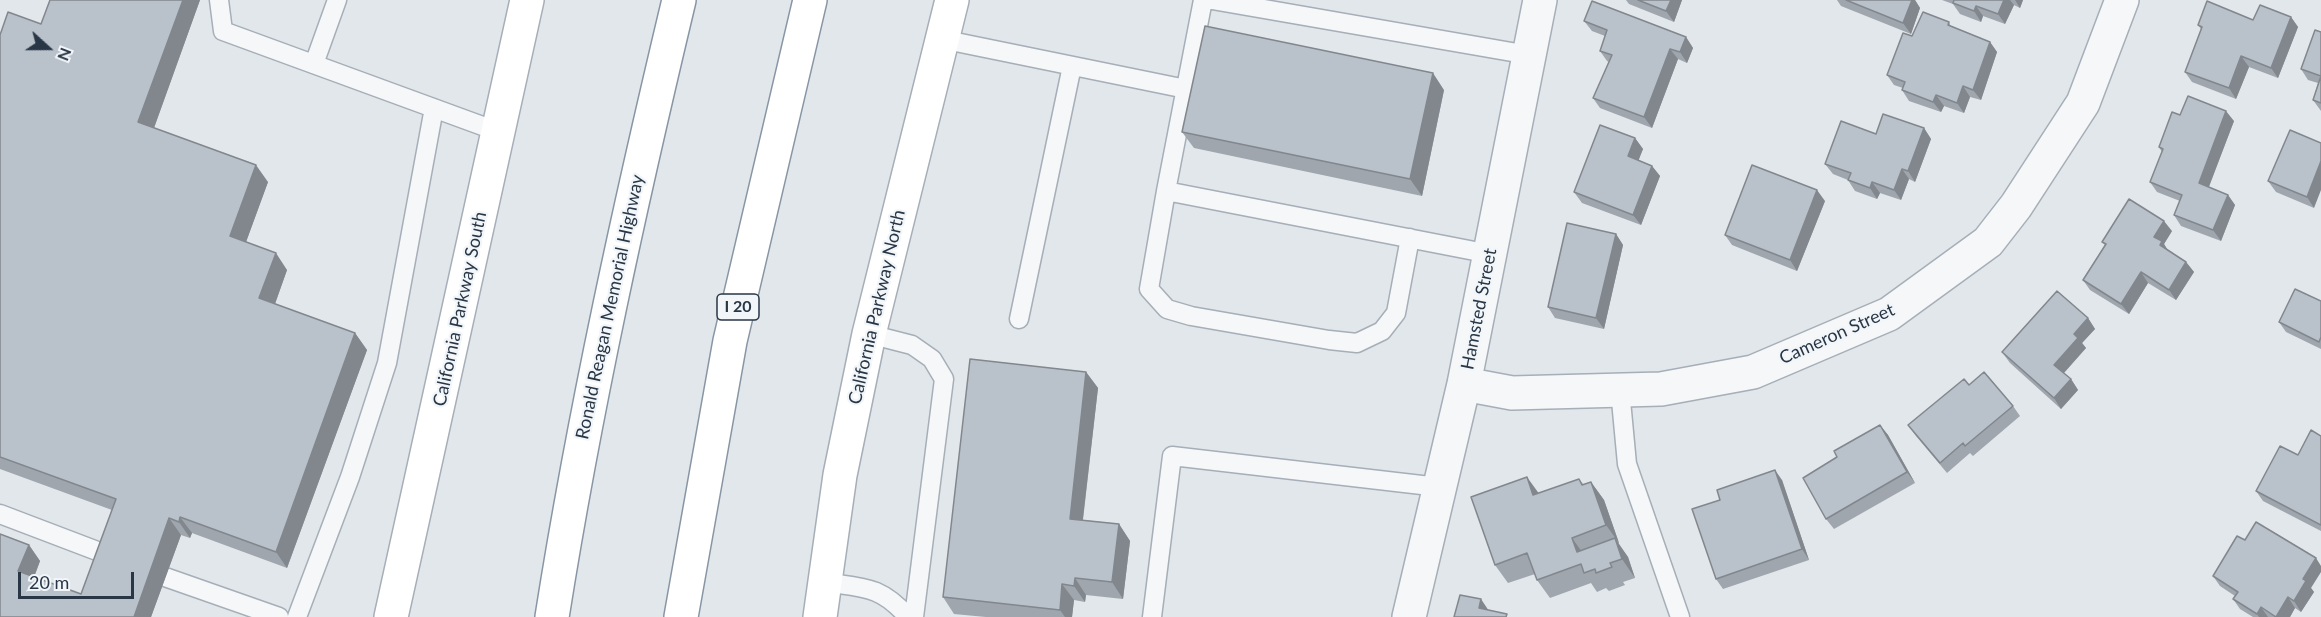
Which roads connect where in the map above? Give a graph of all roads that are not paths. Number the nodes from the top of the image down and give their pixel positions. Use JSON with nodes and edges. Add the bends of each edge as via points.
{"nodes":[{"id":1,"x":219,"y":0,"type":"edge"},
{"id":2,"x":337,"y":0,"type":"edge"},
{"id":3,"x":528,"y":0,"type":"edge"},
{"id":4,"x":679,"y":0,"type":"edge"},
{"id":5,"x":810,"y":0,"type":"edge"},
{"id":6,"x":952,"y":0,"type":"edge"},
{"id":7,"x":1203,"y":0,"type":"edge"},
{"id":8,"x":1212,"y":0,"type":"edge"},
{"id":9,"x":1540,"y":0,"type":"edge"},
{"id":10,"x":2122,"y":0,"type":"edge"},
{"id":11,"x":941,"y":39,"type":"junction"},
{"id":12,"x":1529,"y":55,"type":"junction"},
{"id":13,"x":314,"y":64,"type":"junction"},
{"id":14,"x":1072,"y":66,"type":"junction"},
{"id":15,"x":1186,"y":89,"type":"junction"},
{"id":16,"x":434,"y":108,"type":"junction"},
{"id":17,"x":499,"y":132,"type":"junction"},
{"id":18,"x":1166,"y":191,"type":"junction"},
{"id":19,"x":1410,"y":238,"type":"junction"},
{"id":20,"x":1490,"y":254,"type":"junction"},
{"id":21,"x":1019,"y":319,"type":"dead end"},
{"id":22,"x":869,"y":334,"type":"junction"},
{"id":23,"x":1464,"y":384,"type":"junction"},
{"id":24,"x":1620,"y":390,"type":"junction"},
{"id":25,"x":1439,"y":487,"type":"junction"},
{"id":26,"x":0,"y":514,"type":"edge"},
{"id":27,"x":113,"y":557,"type":"edge"},
{"id":28,"x":165,"y":577,"type":"dead end"},
{"id":29,"x":824,"y":582,"type":"junction"},
{"id":30,"x":279,"y":617,"type":"edge"},
{"id":31,"x":297,"y":617,"type":"edge"},
{"id":32,"x":391,"y":617,"type":"edge"},
{"id":33,"x":552,"y":617,"type":"edge"},
{"id":34,"x":681,"y":617,"type":"edge"},
{"id":35,"x":820,"y":617,"type":"edge"},
{"id":36,"x":908,"y":617,"type":"edge"},
{"id":37,"x":914,"y":617,"type":"edge"},
{"id":38,"x":1152,"y":617,"type":"edge"},
{"id":39,"x":1409,"y":617,"type":"edge"},
{"id":40,"x":1680,"y":617,"type":"edge"}],
"edges":[{"from":1,"to":13,"type":"lane","via":[[223,31]]},
{"from":2,"to":13,"type":"lane"},
{"from":3,"to":17,"type":"main road","name":"California Parkway South"},
{"from":4,"to":33,"type":"main road","name":"Ronald Reagan Memorial Highway","via":[[627,221]]},
{"from":5,"to":34,"type":"main road","number":"I 20","via":[[730,341]]},
{"from":6,"to":11,"type":"main road","name":"California Parkway North"},
{"from":7,"to":15,"type":"lane"},
{"from":8,"to":12,"type":"lane"},
{"from":9,"to":12,"type":"street","name":"Hamsted Street"},
{"from":10,"to":24,"type":"street","name":"Cameron Street","via":[[2083,103],[1988,242],[1889,314],[1754,372],[1661,389]]},
{"from":11,"to":14,"type":"lane"},
{"from":11,"to":22,"type":"main road","name":"California Parkway North"},
{"from":12,"to":20,"type":"street","name":"Hamsted Street"},
{"from":13,"to":16,"type":"lane"},
{"from":14,"to":15,"type":"lane"},
{"from":14,"to":21,"type":"lane"},
{"from":15,"to":18,"type":"lane"},
{"from":16,"to":17,"type":"lane"},
{"from":16,"to":31,"type":"lane","via":[[387,363],[350,477]]},
{"from":17,"to":32,"type":"main road","name":"California Parkway South"},
{"from":18,"to":19,"type":"lane"},
{"from":18,"to":19,"type":"lane","via":[[1149,289],[1167,309],[1191,316],[1357,343],[1382,331],[1396,313]]},
{"from":19,"to":20,"type":"lane"},
{"from":20,"to":23,"type":"street","name":"Hamsted Street"},
{"from":22,"to":29,"type":"main road","name":"California Parkway North","via":[[840,475]]},
{"from":22,"to":37,"type":"lane","via":[[912,345],[932,359],[944,379]]},
{"from":23,"to":24,"type":"street","name":"Cameron Street","via":[[1512,393]]},
{"from":23,"to":25,"type":"street","name":"Hamsted Street"},
{"from":24,"to":40,"type":"lane","via":[[1627,464]]},
{"from":25,"to":38,"type":"lane","via":[[1172,456]]},
{"from":25,"to":39,"type":"street","name":"Hamsted Street"},
{"from":26,"to":27,"type":"lane"},
{"from":28,"to":30,"type":"lane"},
{"from":29,"to":35,"type":"main road","name":"California Parkway North"},
{"from":29,"to":36,"type":"lane","via":[[876,590]]}]}
